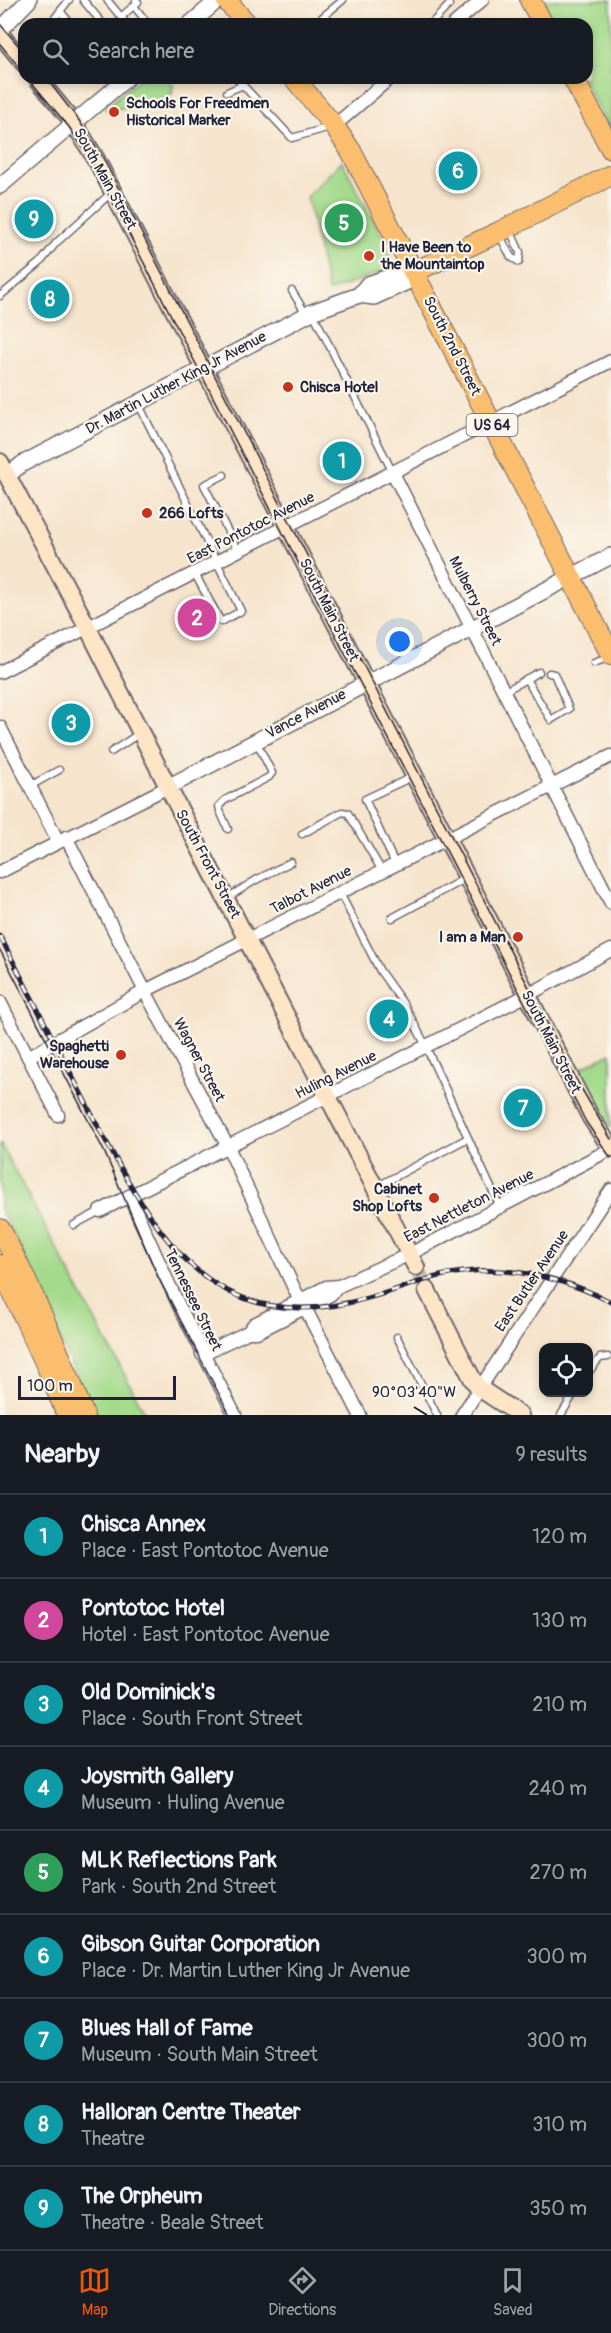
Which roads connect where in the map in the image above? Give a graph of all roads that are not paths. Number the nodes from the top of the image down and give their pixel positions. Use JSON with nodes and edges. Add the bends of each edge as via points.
{"nodes":[{"id":1,"x":29,"y":0,"type":"edge"},
{"id":2,"x":69,"y":0,"type":"edge"},
{"id":3,"x":83,"y":0,"type":"edge"},
{"id":4,"x":107,"y":0,"type":"edge"},
{"id":5,"x":218,"y":0,"type":"edge"},
{"id":6,"x":226,"y":0,"type":"edge"},
{"id":7,"x":343,"y":0,"type":"edge"},
{"id":8,"x":482,"y":0,"type":"edge"},
{"id":9,"x":530,"y":0,"type":"edge"},
{"id":10,"x":135,"y":3,"type":"edge"},
{"id":11,"x":449,"y":5,"type":"dead end"},
{"id":12,"x":60,"y":11,"type":"junction"},
{"id":13,"x":121,"y":17,"type":"joint"},
{"id":14,"x":55,"y":18,"type":"edge"},
{"id":15,"x":66,"y":18,"type":"edge"},
{"id":16,"x":98,"y":18,"type":"edge"},
{"id":17,"x":144,"y":18,"type":"edge"},
{"id":18,"x":197,"y":18,"type":"edge"},
{"id":19,"x":242,"y":18,"type":"edge"},
{"id":20,"x":321,"y":18,"type":"edge"},
{"id":21,"x":436,"y":18,"type":"edge"},
{"id":22,"x":461,"y":18,"type":"edge"},
{"id":23,"x":540,"y":18,"type":"edge"},
{"id":24,"x":0,"y":32,"type":"edge"},
{"id":25,"x":18,"y":55,"type":"edge"},
{"id":26,"x":42,"y":84,"type":"edge"},
{"id":27,"x":120,"y":84,"type":"edge"},
{"id":28,"x":238,"y":84,"type":"edge"},
{"id":29,"x":245,"y":84,"type":"edge"},
{"id":30,"x":299,"y":84,"type":"edge"},
{"id":31,"x":383,"y":84,"type":"edge"},
{"id":32,"x":576,"y":84,"type":"edge"},
{"id":33,"x":227,"y":92,"type":"dead end"},
{"id":34,"x":74,"y":123,"type":"junction"},
{"id":35,"x":334,"y":126,"type":"junction"},
{"id":36,"x":611,"y":149,"type":"edge"},
{"id":37,"x":611,"y":175,"type":"edge"},
{"id":38,"x":0,"y":186,"type":"edge"},
{"id":39,"x":113,"y":192,"type":"junction"},
{"id":40,"x":414,"y":272,"type":"junction"},
{"id":41,"x":292,"y":291,"type":"dead end"},
{"id":42,"x":0,"y":296,"type":"edge"},
{"id":43,"x":309,"y":314,"type":"junction"},
{"id":44,"x":611,"y":361,"type":"edge"},
{"id":45,"x":204,"y":368,"type":"junction"},
{"id":46,"x":138,"y":403,"type":"junction"},
{"id":47,"x":491,"y":423,"type":"junction"},
{"id":48,"x":2,"y":473,"type":"edge"},
{"id":49,"x":393,"y":473,"type":"junction"},
{"id":50,"x":224,"y":475,"type":"dead end"},
{"id":51,"x":286,"y":527,"type":"junction"},
{"id":52,"x":238,"y":551,"type":"junction"},
{"id":53,"x":611,"y":556,"type":"edge"},
{"id":54,"x":216,"y":562,"type":"junction"},
{"id":55,"x":195,"y":574,"type":"junction"},
{"id":56,"x":571,"y":577,"type":"junction"},
{"id":57,"x":88,"y":628,"type":"junction"},
{"id":58,"x":472,"y":628,"type":"junction"},
{"id":59,"x":605,"y":658,"type":"edge"},
{"id":60,"x":0,"y":672,"type":"edge"},
{"id":61,"x":539,"y":672,"type":"dead end"},
{"id":62,"x":549,"y":673,"type":"dead end"},
{"id":63,"x":526,"y":679,"type":"junction"},
{"id":64,"x":366,"y":682,"type":"junction"},
{"id":65,"x":504,"y":692,"type":"junction"},
{"id":66,"x":0,"y":727,"type":"edge"},
{"id":67,"x":141,"y":733,"type":"junction"},
{"id":68,"x":256,"y":740,"type":"junction"},
{"id":69,"x":111,"y":752,"type":"dead end"},
{"id":70,"x":611,"y":756,"type":"edge"},
{"id":71,"x":59,"y":770,"type":"dead end"},
{"id":72,"x":414,"y":776,"type":"junction"},
{"id":73,"x":30,"y":786,"type":"junction"},
{"id":74,"x":552,"y":786,"type":"junction"},
{"id":75,"x":168,"y":787,"type":"junction"},
{"id":76,"x":228,"y":829,"type":"dead end"},
{"id":77,"x":302,"y":834,"type":"dead end"},
{"id":78,"x":446,"y":838,"type":"junction"},
{"id":79,"x":62,"y":839,"type":"junction"},
{"id":80,"x":291,"y":862,"type":"dead end"},
{"id":81,"x":395,"y":864,"type":"junction"},
{"id":82,"x":382,"y":871,"type":"junction"},
{"id":83,"x":0,"y":872,"type":"edge"},
{"id":84,"x":467,"y":877,"type":"junction"},
{"id":85,"x":339,"y":893,"type":"junction"},
{"id":86,"x":226,"y":898,"type":"junction"},
{"id":87,"x":611,"y":903,"type":"edge"},
{"id":88,"x":392,"y":918,"type":"dead end"},
{"id":89,"x":248,"y":939,"type":"junction"},
{"id":90,"x":611,"y":950,"type":"edge"},
{"id":91,"x":145,"y":991,"type":"junction"},
{"id":92,"x":527,"y":994,"type":"junction"},
{"id":93,"x":0,"y":1002,"type":"edge"},
{"id":94,"x":426,"y":1046,"type":"junction"},
{"id":95,"x":28,"y":1057,"type":"junction"},
{"id":96,"x":327,"y":1096,"type":"junction"},
{"id":97,"x":58,"y":1115,"type":"dead end"},
{"id":98,"x":468,"y":1138,"type":"junction"},
{"id":99,"x":228,"y":1147,"type":"junction"},
{"id":100,"x":611,"y":1149,"type":"edge"},
{"id":101,"x":375,"y":1187,"type":"junction"},
{"id":102,"x":611,"y":1190,"type":"edge"},
{"id":103,"x":129,"y":1196,"type":"junction"},
{"id":104,"x":500,"y":1207,"type":"junction"},
{"id":105,"x":100,"y":1211,"type":"joint"},
{"id":106,"x":74,"y":1225,"type":"dead end"},
{"id":107,"x":0,"y":1229,"type":"edge"},
{"id":108,"x":413,"y":1260,"type":"junction"},
{"id":109,"x":0,"y":1265,"type":"edge"},
{"id":110,"x":427,"y":1290,"type":"tunnel mouth"},
{"id":111,"x":302,"y":1304,"type":"junction"},
{"id":112,"x":397,"y":1337,"type":"dead end"},
{"id":113,"x":202,"y":1354,"type":"junction"},
{"id":114,"x":608,"y":1357,"type":"dead end"},
{"id":115,"x":593,"y":1367,"type":"edge"},
{"id":116,"x":479,"y":1388,"type":"junction"},
{"id":117,"x":572,"y":1397,"type":"edge"},
{"id":118,"x":67,"y":1415,"type":"edge"},
{"id":119,"x":84,"y":1415,"type":"edge"},
{"id":120,"x":235,"y":1415,"type":"edge"},
{"id":121,"x":360,"y":1415,"type":"edge"},
{"id":122,"x":437,"y":1415,"type":"edge"},
{"id":123,"x":462,"y":1415,"type":"edge"},
{"id":124,"x":520,"y":1415,"type":"edge"},
{"id":125,"x":561,"y":1415,"type":"edge"}],
"edges":[{"from":1,"to":24,"type":"street"},
{"from":2,"to":12,"type":"lane"},
{"from":3,"to":16,"type":"lane"},
{"from":4,"to":13,"type":"lane"},
{"from":5,"to":18,"type":"street"},
{"from":6,"to":19,"type":"main road"},
{"from":7,"to":20,"type":"lane"},
{"from":8,"to":22,"type":"street"},
{"from":9,"to":23,"type":"main road"},
{"from":10,"to":13,"type":"lane"},
{"from":10,"to":17,"type":"lane"},
{"from":11,"to":21,"type":"lane"},
{"from":12,"to":14,"type":"lane"},
{"from":12,"to":15,"type":"lane"},
{"from":24,"to":25,"type":"main road"},
{"from":26,"to":34,"type":"main road","name":"South Main Street"},
{"from":27,"to":34,"type":"street"},
{"from":28,"to":33,"type":"lane"},
{"from":29,"to":35,"type":"lane","via":[[292,138]]},
{"from":30,"to":35,"type":"main road","name":"South 2nd Street","number":"US 64"},
{"from":31,"to":35,"type":"street"},
{"from":32,"to":36,"type":"main road"},
{"from":34,"to":38,"type":"street"},
{"from":34,"to":39,"type":"main road","name":"South Main Street"},
{"from":35,"to":40,"type":"main road","name":"South 2nd Street","number":"US 64"},
{"from":37,"to":40,"type":"main road","name":"Dr. Martin Luther King Jr Avenue"},
{"from":39,"to":42,"type":"lane"},
{"from":39,"to":45,"type":"main road","name":"South Main Street"},
{"from":40,"to":43,"type":"street","name":"Dr. Martin Luther King Jr Avenue","via":[[407,282],[374,297],[359,295]]},
{"from":40,"to":47,"type":"main road","name":"South 2nd Street","number":"US 64"},
{"from":41,"to":43,"type":"lane","name":"Mulberry Street"},
{"from":43,"to":45,"type":"street","name":"Dr. Martin Luther King Jr Avenue"},
{"from":43,"to":49,"type":"lane","name":"Mulberry Street"},
{"from":44,"to":47,"type":"street","name":"East Pontotoc Avenue"},
{"from":45,"to":46,"type":"street","name":"Dr. Martin Luther King Jr Avenue"},
{"from":45,"to":51,"type":"main road","name":"South Main Street"},
{"from":46,"to":48,"type":"street","name":"Dr. Martin Luther King Jr Avenue"},
{"from":46,"to":54,"type":"lane"},
{"from":47,"to":49,"type":"street","name":"East Pontotoc Avenue"},
{"from":47,"to":56,"type":"main road","name":"South 2nd Street","number":"US 64"},
{"from":48,"to":57,"type":"main road","name":"South Front Street"},
{"from":49,"to":51,"type":"street","name":"East Pontotoc Avenue"},
{"from":49,"to":58,"type":"street","name":"Mulberry Street"},
{"from":50,"to":52,"type":"lane","via":[[204,485]]},
{"from":51,"to":52,"type":"street","name":"East Pontotoc Avenue"},
{"from":51,"to":64,"type":"main road","name":"South Main Street"},
{"from":52,"to":54,"type":"street","name":"East Pontotoc Avenue"},
{"from":53,"to":56,"type":"street","name":"Vance Avenue"},
{"from":54,"to":55,"type":"street","name":"East Pontotoc Avenue"},
{"from":54,"to":55,"type":"lane","via":[[241,611],[221,621]]},
{"from":55,"to":57,"type":"street","name":"East Pontotoc Avenue"},
{"from":56,"to":58,"type":"street","name":"Vance Avenue"},
{"from":56,"to":59,"type":"main road","name":"South 2nd Street","number":"US 64"},
{"from":57,"to":60,"type":"street","name":"East Pontotoc Avenue"},
{"from":57,"to":67,"type":"main road","name":"South Front Street"},
{"from":58,"to":64,"type":"street","name":"Vance Avenue"},
{"from":58,"to":65,"type":"street","name":"Mulberry Street"},
{"from":61,"to":63,"type":"lane"},
{"from":62,"to":63,"type":"lane","via":[[562,686],[569,709],[551,720]]},
{"from":63,"to":65,"type":"lane"},
{"from":64,"to":68,"type":"street","name":"Vance Avenue"},
{"from":64,"to":72,"type":"main road","name":"South Main Street"},
{"from":65,"to":74,"type":"street","name":"Mulberry Street"},
{"from":66,"to":73,"type":"street","name":"Wagner Street"},
{"from":67,"to":69,"type":"lane"},
{"from":67,"to":75,"type":"main road","name":"South Front Street"},
{"from":68,"to":75,"type":"street","name":"Vance Avenue"},
{"from":68,"to":76,"type":"lane","via":[[272,773],[219,806]]},
{"from":70,"to":74,"type":"street","name":"Talbot Avenue"},
{"from":71,"to":73,"type":"lane"},
{"from":72,"to":78,"type":"main road","name":"South Main Street"},
{"from":72,"to":81,"type":"lane","via":[[365,799]]},
{"from":73,"to":79,"type":"street","name":"Wagner Street"},
{"from":74,"to":78,"type":"street","name":"Talbot Avenue"},
{"from":74,"to":87,"type":"street","name":"Mulberry Street"},
{"from":75,"to":79,"type":"street","name":"Vance Avenue"},
{"from":75,"to":86,"type":"main road","name":"South Front Street"},
{"from":77,"to":82,"type":"lane","via":[[342,812],[348,813]]},
{"from":78,"to":81,"type":"street","name":"Talbot Avenue"},
{"from":78,"to":84,"type":"main road","name":"South Main Street"},
{"from":79,"to":83,"type":"street","name":"Vance Avenue"},
{"from":79,"to":91,"type":"street","name":"Wagner Street"},
{"from":80,"to":86,"type":"lane"},
{"from":81,"to":82,"type":"street","name":"Talbot Avenue"},
{"from":82,"to":85,"type":"street","name":"Talbot Avenue"},
{"from":84,"to":88,"type":"lane"},
{"from":84,"to":92,"type":"main road","name":"South Main Street"},
{"from":85,"to":89,"type":"street","name":"Talbot Avenue"},
{"from":85,"to":94,"type":"lane"},
{"from":86,"to":89,"type":"main road","name":"South Front Street"},
{"from":89,"to":91,"type":"street","name":"Talbot Avenue"},
{"from":89,"to":96,"type":"main road","name":"South Front Street"},
{"from":90,"to":92,"type":"street","name":"Huling Avenue"},
{"from":91,"to":95,"type":"street","name":"Talbot Avenue"},
{"from":91,"to":99,"type":"street","name":"Wagner Street"},
{"from":92,"to":94,"type":"street","name":"Huling Avenue"},
{"from":92,"to":100,"type":"main road","name":"South Main Street"},
{"from":93,"to":95,"type":"street"},
{"from":94,"to":96,"type":"street","name":"Huling Avenue"},
{"from":94,"to":98,"type":"lane"},
{"from":95,"to":97,"type":"street"},
{"from":96,"to":99,"type":"street","name":"Huling Avenue"},
{"from":96,"to":101,"type":"main road","name":"South Front Street"},
{"from":98,"to":101,"type":"lane"},
{"from":98,"to":104,"type":"lane"},
{"from":99,"to":103,"type":"street","name":"Huling Avenue"},
{"from":99,"to":111,"type":"street","name":"Wagner Street"},
{"from":100,"to":104,"type":"street","name":"East Nettleton Avenue"},
{"from":101,"to":108,"type":"main road","name":"South Front Street"},
{"from":102,"to":116,"type":"street","name":"East Butler Avenue"},
{"from":103,"to":105,"type":"street","name":"Huling Avenue"},
{"from":103,"to":113,"type":"street","name":"Tennessee Street"},
{"from":104,"to":108,"type":"street","name":"East Nettleton Avenue"},
{"from":105,"to":106,"type":"lane","name":"Huling Avenue"},
{"from":107,"to":119,"type":"main road"},
{"from":108,"to":111,"type":"street","name":"East Nettleton Avenue","via":[[339,1286],[330,1295]]},
{"from":109,"to":118,"type":"main road"},
{"from":110,"to":116,"type":"main road"},
{"from":111,"to":113,"type":"street","name":"East Nettleton Avenue","via":[[257,1332],[248,1332]]},
{"from":111,"to":121,"type":"street","name":"Wagner Street"},
{"from":112,"to":122,"type":"lane"},
{"from":113,"to":120,"type":"street","name":"Tennessee Street"},
{"from":114,"to":115,"type":"lane","via":[[600,1358]]},
{"from":116,"to":123,"type":"street","name":"East Butler Avenue"},
{"from":116,"to":124,"type":"main road"},
{"from":117,"to":125,"type":"lane"}]}
